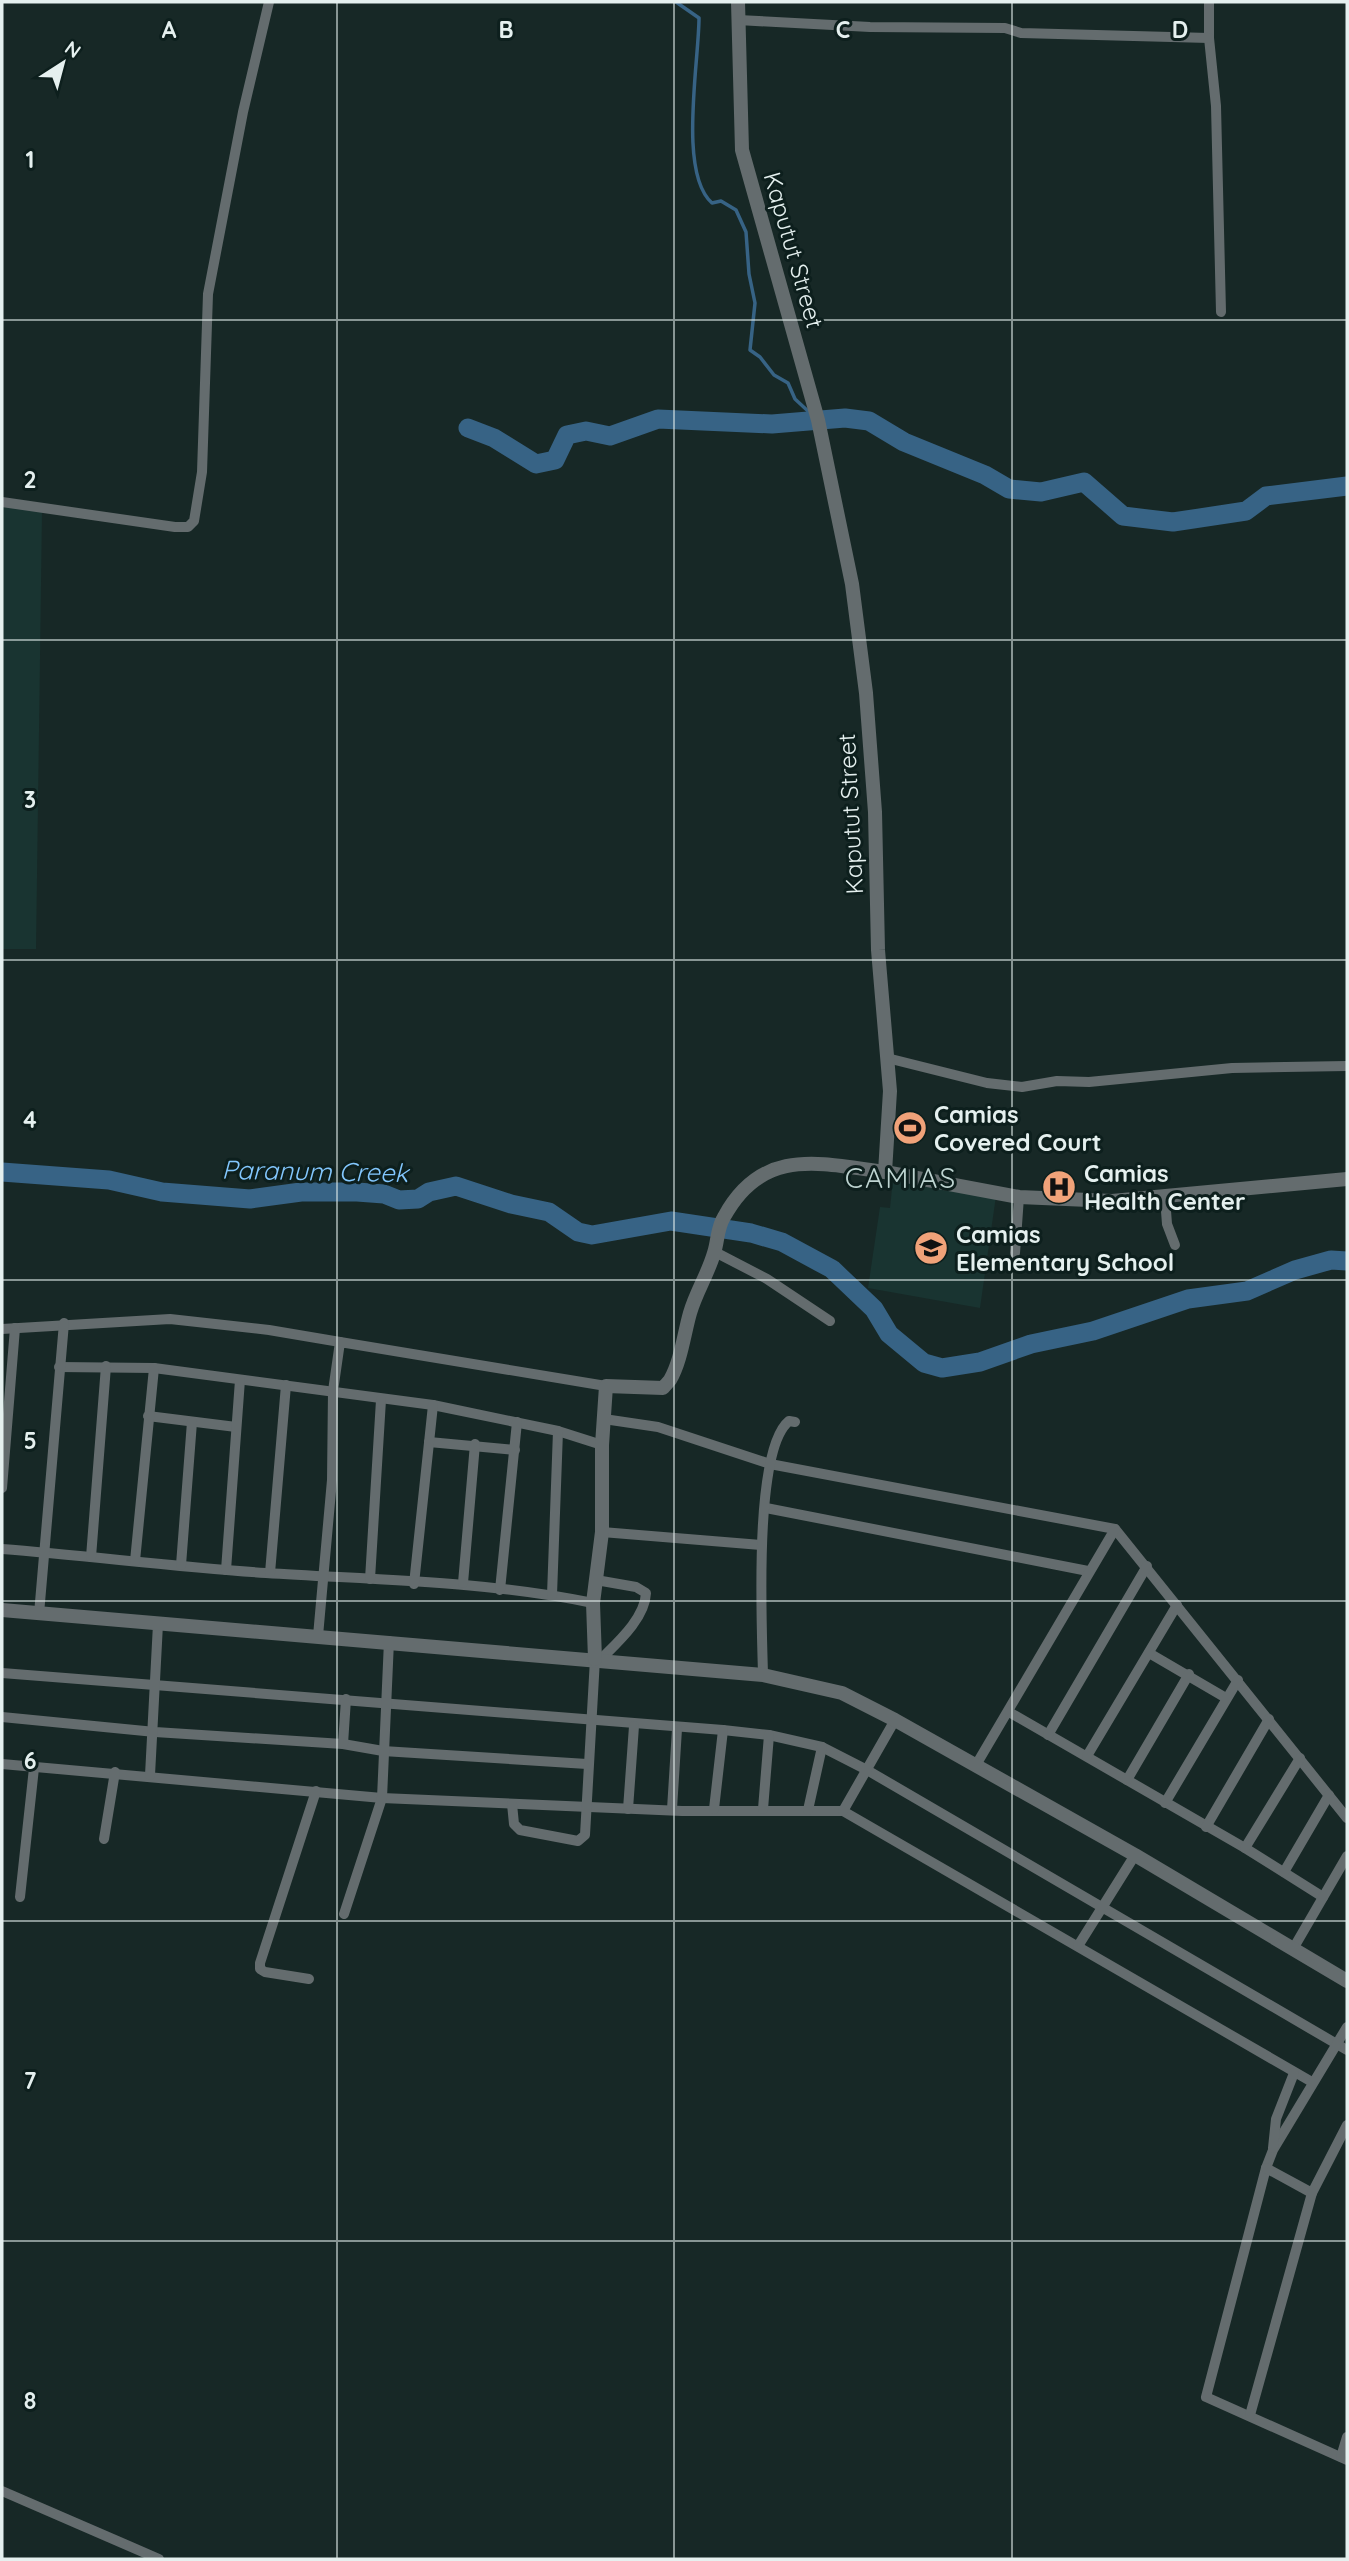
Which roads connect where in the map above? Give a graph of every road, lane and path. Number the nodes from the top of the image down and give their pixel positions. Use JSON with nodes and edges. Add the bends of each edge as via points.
{"nodes":[{"id":1,"x":270,"y":2,"type":"edge"},
{"id":2,"x":738,"y":2,"type":"edge"},
{"id":3,"x":1209,"y":2,"type":"edge"},
{"id":4,"x":738,"y":20,"type":"junction"},
{"id":5,"x":1209,"y":38,"type":"junction"},
{"id":6,"x":1221,"y":312,"type":"dead end"},
{"id":7,"x":2,"y":502,"type":"edge"},
{"id":8,"x":887,"y":1058,"type":"junction"},
{"id":9,"x":1347,"y":1066,"type":"edge"},
{"id":10,"x":885,"y":1172,"type":"junction"},
{"id":11,"x":1347,"y":1178,"type":"edge"},
{"id":12,"x":1019,"y":1197,"type":"junction"},
{"id":13,"x":1165,"y":1198,"type":"junction"},
{"id":14,"x":1175,"y":1245,"type":"dead end"},
{"id":15,"x":715,"y":1246,"type":"junction"},
{"id":16,"x":1015,"y":1253,"type":"dead end"},
{"id":17,"x":830,"y":1321,"type":"dead end"},
{"id":18,"x":64,"y":1323,"type":"junction"},
{"id":19,"x":15,"y":1328,"type":"junction"},
{"id":20,"x":2,"y":1329,"type":"edge"},
{"id":21,"x":340,"y":1342,"type":"junction"},
{"id":22,"x":106,"y":1366,"type":"junction"},
{"id":23,"x":59,"y":1367,"type":"junction"},
{"id":24,"x":154,"y":1368,"type":"junction"},
{"id":25,"x":240,"y":1380,"type":"junction"},
{"id":26,"x":286,"y":1385,"type":"junction"},
{"id":27,"x":606,"y":1386,"type":"junction"},
{"id":28,"x":333,"y":1391,"type":"junction"},
{"id":29,"x":381,"y":1400,"type":"junction"},
{"id":30,"x":433,"y":1405,"type":"junction"},
{"id":31,"x":5,"y":1413,"type":"edge"},
{"id":32,"x":148,"y":1416,"type":"junction"},
{"id":33,"x":604,"y":1419,"type":"junction"},
{"id":34,"x":192,"y":1422,"type":"junction"},
{"id":35,"x":517,"y":1422,"type":"junction"},
{"id":36,"x":795,"y":1422,"type":"dead end"},
{"id":37,"x":236,"y":1427,"type":"junction"},
{"id":38,"x":558,"y":1431,"type":"junction"},
{"id":39,"x":429,"y":1442,"type":"junction"},
{"id":40,"x":475,"y":1444,"type":"junction"},
{"id":41,"x":602,"y":1445,"type":"junction"},
{"id":42,"x":515,"y":1450,"type":"junction"},
{"id":43,"x":3,"y":1459,"type":"edge"},
{"id":44,"x":770,"y":1464,"type":"junction"},
{"id":45,"x":2,"y":1488,"type":"edge"},
{"id":46,"x":766,"y":1508,"type":"junction"},
{"id":47,"x":1115,"y":1529,"type":"junction"},
{"id":48,"x":602,"y":1532,"type":"junction"},
{"id":49,"x":761,"y":1545,"type":"junction"},
{"id":50,"x":2,"y":1549,"type":"edge"},
{"id":51,"x":44,"y":1552,"type":"junction"},
{"id":52,"x":91,"y":1557,"type":"junction"},
{"id":53,"x":135,"y":1561,"type":"junction"},
{"id":54,"x":181,"y":1564,"type":"junction"},
{"id":55,"x":1147,"y":1566,"type":"junction"},
{"id":56,"x":226,"y":1570,"type":"junction"},
{"id":57,"x":1088,"y":1571,"type":"junction"},
{"id":58,"x":270,"y":1573,"type":"junction"},
{"id":59,"x":324,"y":1575,"type":"junction"},
{"id":60,"x":370,"y":1579,"type":"junction"},
{"id":61,"x":596,"y":1580,"type":"junction"},
{"id":62,"x":463,"y":1583,"type":"junction"},
{"id":63,"x":414,"y":1584,"type":"junction"},
{"id":64,"x":500,"y":1590,"type":"junction"},
{"id":65,"x":552,"y":1595,"type":"junction"},
{"id":66,"x":593,"y":1603,"type":"junction"},
{"id":67,"x":1177,"y":1605,"type":"junction"},
{"id":68,"x":2,"y":1610,"type":"edge"},
{"id":69,"x":38,"y":1614,"type":"junction"},
{"id":70,"x":158,"y":1624,"type":"junction"},
{"id":71,"x":318,"y":1636,"type":"junction"},
{"id":72,"x":390,"y":1641,"type":"junction"},
{"id":73,"x":1149,"y":1653,"type":"junction"},
{"id":74,"x":598,"y":1659,"type":"junction"},
{"id":75,"x":2,"y":1673,"type":"edge"},
{"id":76,"x":1189,"y":1674,"type":"junction"},
{"id":77,"x":763,"y":1675,"type":"junction"},
{"id":78,"x":1238,"y":1680,"type":"junction"},
{"id":79,"x":155,"y":1685,"type":"junction"},
{"id":80,"x":1226,"y":1698,"type":"junction"},
{"id":81,"x":346,"y":1699,"type":"junction"},
{"id":82,"x":385,"y":1703,"type":"junction"},
{"id":83,"x":1009,"y":1712,"type":"junction"},
{"id":84,"x":2,"y":1717,"type":"edge"},
{"id":85,"x":1269,"y":1719,"type":"junction"},
{"id":86,"x":592,"y":1720,"type":"junction"},
{"id":87,"x":895,"y":1720,"type":"junction"},
{"id":88,"x":634,"y":1726,"type":"junction"},
{"id":89,"x":677,"y":1728,"type":"junction"},
{"id":90,"x":723,"y":1730,"type":"junction"},
{"id":91,"x":155,"y":1732,"type":"junction"},
{"id":92,"x":769,"y":1735,"type":"junction"},
{"id":93,"x":1048,"y":1735,"type":"junction"},
{"id":94,"x":343,"y":1744,"type":"junction"},
{"id":95,"x":822,"y":1747,"type":"junction"},
{"id":96,"x":383,"y":1751,"type":"junction"},
{"id":97,"x":1087,"y":1756,"type":"junction"},
{"id":98,"x":1300,"y":1758,"type":"junction"},
{"id":99,"x":2,"y":1764,"type":"edge"},
{"id":100,"x":587,"y":1764,"type":"junction"},
{"id":101,"x":976,"y":1765,"type":"junction"},
{"id":102,"x":34,"y":1768,"type":"junction"},
{"id":103,"x":867,"y":1770,"type":"junction"},
{"id":104,"x":115,"y":1772,"type":"junction"},
{"id":105,"x":150,"y":1775,"type":"junction"},
{"id":106,"x":1127,"y":1780,"type":"junction"},
{"id":107,"x":316,"y":1791,"type":"junction"},
{"id":108,"x":1329,"y":1795,"type":"junction"},
{"id":109,"x":382,"y":1798,"type":"junction"},
{"id":110,"x":1165,"y":1803,"type":"junction"},
{"id":111,"x":512,"y":1804,"type":"junction"},
{"id":112,"x":585,"y":1807,"type":"junction"},
{"id":113,"x":628,"y":1809,"type":"junction"},
{"id":114,"x":672,"y":1809,"type":"junction"},
{"id":115,"x":714,"y":1809,"type":"junction"},
{"id":116,"x":763,"y":1809,"type":"junction"},
{"id":117,"x":808,"y":1810,"type":"junction"},
{"id":118,"x":843,"y":1811,"type":"junction"},
{"id":119,"x":1347,"y":1818,"type":"edge"},
{"id":120,"x":1206,"y":1827,"type":"junction"},
{"id":121,"x":104,"y":1839,"type":"dead end"},
{"id":122,"x":1245,"y":1848,"type":"junction"},
{"id":123,"x":1135,"y":1855,"type":"junction"},
{"id":124,"x":1347,"y":1856,"type":"edge"},
{"id":125,"x":1284,"y":1872,"type":"junction"},
{"id":126,"x":20,"y":1897,"type":"dead end"},
{"id":127,"x":1323,"y":1897,"type":"junction"},
{"id":128,"x":1104,"y":1908,"type":"junction"},
{"id":129,"x":344,"y":1914,"type":"dead end"},
{"id":130,"x":1078,"y":1946,"type":"junction"},
{"id":131,"x":1293,"y":1950,"type":"junction"},
{"id":132,"x":309,"y":1979,"type":"dead end"},
{"id":133,"x":1347,"y":1981,"type":"edge"},
{"id":134,"x":1347,"y":2027,"type":"edge"},
{"id":135,"x":1337,"y":2043,"type":"junction"},
{"id":136,"x":1347,"y":2050,"type":"edge"},
{"id":137,"x":1294,"y":2073,"type":"junction"},
{"id":138,"x":1312,"y":2082,"type":"junction"},
{"id":139,"x":1347,"y":2125,"type":"edge"},
{"id":140,"x":1273,"y":2150,"type":"junction"},
{"id":141,"x":1266,"y":2168,"type":"junction"},
{"id":142,"x":1311,"y":2193,"type":"junction"},
{"id":143,"x":1250,"y":2415,"type":"junction"},
{"id":144,"x":1347,"y":2437,"type":"edge"},
{"id":145,"x":1344,"y":2459,"type":"edge"},
{"id":146,"x":2,"y":2491,"type":"edge"},
{"id":147,"x":159,"y":2559,"type":"edge"}],
"edges":[{"from":1,"to":7,"type":"street","via":[[243,112],[208,294],[202,472],[194,521],[188,527],[175,527]]},
{"from":2,"to":4,"type":"street","name":"Kaputut Street"},
{"from":3,"to":5,"type":"street"},
{"from":4,"to":5,"type":"street"},
{"from":4,"to":8,"type":"street","name":"Kaputut Street","via":[[742,150],[816,410],[852,584],[866,694]]},
{"from":5,"to":6,"type":"street","via":[[1216,106]]},
{"from":8,"to":9,"type":"street","via":[[1022,1087],[1232,1068]]},
{"from":8,"to":10,"type":"street","name":"Kaputut Street","via":[[890,1091]]},
{"from":10,"to":12,"type":"street"},
{"from":10,"to":15,"type":"street","via":[[814,1163],[765,1171],[723,1218]]},
{"from":11,"to":13,"type":"street"},
{"from":12,"to":13,"type":"street"},
{"from":12,"to":16,"type":"street"},
{"from":13,"to":14,"type":"street"},
{"from":15,"to":17,"type":"street"},
{"from":15,"to":27,"type":"street","via":[[670,1380],[656,1389]]},
{"from":18,"to":19,"type":"street"},
{"from":18,"to":21,"type":"street","via":[[170,1318]]},
{"from":18,"to":23,"type":"street"},
{"from":19,"to":20,"type":"street"},
{"from":19,"to":31,"type":"street"},
{"from":21,"to":27,"type":"street"},
{"from":21,"to":28,"type":"street"},
{"from":22,"to":23,"type":"street"},
{"from":22,"to":24,"type":"street"},
{"from":22,"to":52,"type":"street"},
{"from":23,"to":51,"type":"street"},
{"from":24,"to":25,"type":"street"},
{"from":24,"to":32,"type":"street"},
{"from":25,"to":26,"type":"street"},
{"from":25,"to":37,"type":"street"},
{"from":26,"to":28,"type":"street"},
{"from":26,"to":58,"type":"street"},
{"from":27,"to":33,"type":"street"},
{"from":28,"to":29,"type":"street"},
{"from":28,"to":59,"type":"street"},
{"from":29,"to":30,"type":"street"},
{"from":29,"to":60,"type":"street"},
{"from":30,"to":35,"type":"street"},
{"from":30,"to":39,"type":"street"},
{"from":31,"to":43,"type":"street"},
{"from":32,"to":34,"type":"street"},
{"from":32,"to":53,"type":"street"},
{"from":33,"to":41,"type":"street"},
{"from":33,"to":44,"type":"street","via":[[658,1427]]},
{"from":34,"to":37,"type":"street"},
{"from":34,"to":54,"type":"street"},
{"from":35,"to":38,"type":"street"},
{"from":35,"to":42,"type":"street"},
{"from":36,"to":44,"type":"street","via":[[782,1427]]},
{"from":37,"to":56,"type":"street"},
{"from":38,"to":41,"type":"street"},
{"from":38,"to":65,"type":"street"},
{"from":39,"to":40,"type":"street"},
{"from":39,"to":63,"type":"street"},
{"from":40,"to":42,"type":"street"},
{"from":40,"to":62,"type":"street"},
{"from":41,"to":48,"type":"street"},
{"from":42,"to":64,"type":"street"},
{"from":43,"to":45,"type":"street"},
{"from":44,"to":46,"type":"street"},
{"from":44,"to":47,"type":"street"},
{"from":46,"to":49,"type":"street"},
{"from":46,"to":57,"type":"street"},
{"from":47,"to":55,"type":"street"},
{"from":47,"to":57,"type":"street"},
{"from":48,"to":49,"type":"street"},
{"from":48,"to":61,"type":"street"},
{"from":49,"to":77,"type":"street"},
{"from":50,"to":51,"type":"street"},
{"from":51,"to":52,"type":"street"},
{"from":51,"to":69,"type":"street"},
{"from":52,"to":53,"type":"street"},
{"from":53,"to":54,"type":"street"},
{"from":54,"to":56,"type":"street"},
{"from":55,"to":67,"type":"street"},
{"from":55,"to":93,"type":"street"},
{"from":56,"to":58,"type":"street"},
{"from":57,"to":83,"type":"street"},
{"from":58,"to":59,"type":"street"},
{"from":59,"to":60,"type":"street"},
{"from":59,"to":71,"type":"street"},
{"from":60,"to":63,"type":"street"},
{"from":61,"to":66,"type":"street"},
{"from":61,"to":74,"type":"street","via":[[646,1593],[646,1605],[621,1639]]},
{"from":62,"to":63,"type":"street"},
{"from":62,"to":64,"type":"street"},
{"from":64,"to":65,"type":"street"},
{"from":65,"to":66,"type":"street"},
{"from":66,"to":74,"type":"street"},
{"from":67,"to":73,"type":"street"},
{"from":67,"to":78,"type":"street"},
{"from":68,"to":69,"type":"street"},
{"from":69,"to":70,"type":"street"},
{"from":70,"to":71,"type":"street"},
{"from":70,"to":79,"type":"street"},
{"from":71,"to":72,"type":"street"},
{"from":72,"to":74,"type":"street"},
{"from":72,"to":82,"type":"street"},
{"from":73,"to":76,"type":"street"},
{"from":73,"to":97,"type":"street"},
{"from":74,"to":77,"type":"street"},
{"from":74,"to":86,"type":"street"},
{"from":75,"to":79,"type":"street"},
{"from":76,"to":80,"type":"street"},
{"from":76,"to":106,"type":"street"},
{"from":77,"to":87,"type":"street","via":[[842,1693]]},
{"from":78,"to":80,"type":"street"},
{"from":78,"to":85,"type":"street"},
{"from":79,"to":81,"type":"street"},
{"from":79,"to":91,"type":"street"},
{"from":80,"to":110,"type":"street"},
{"from":81,"to":82,"type":"street"},
{"from":81,"to":94,"type":"street"},
{"from":82,"to":86,"type":"street"},
{"from":82,"to":96,"type":"street"},
{"from":83,"to":93,"type":"street"},
{"from":83,"to":101,"type":"street"},
{"from":84,"to":91,"type":"street"},
{"from":85,"to":98,"type":"street"},
{"from":85,"to":120,"type":"street"},
{"from":86,"to":88,"type":"street"},
{"from":86,"to":100,"type":"street"},
{"from":87,"to":101,"type":"street"},
{"from":87,"to":103,"type":"street"},
{"from":88,"to":89,"type":"street"},
{"from":88,"to":113,"type":"street"},
{"from":89,"to":90,"type":"street"},
{"from":89,"to":114,"type":"street"},
{"from":90,"to":92,"type":"street"},
{"from":90,"to":115,"type":"street"},
{"from":91,"to":94,"type":"street"},
{"from":91,"to":105,"type":"street"},
{"from":92,"to":95,"type":"street"},
{"from":92,"to":116,"type":"street"},
{"from":93,"to":97,"type":"street"},
{"from":94,"to":96,"type":"street"},
{"from":95,"to":103,"type":"street"},
{"from":95,"to":117,"type":"street"},
{"from":96,"to":100,"type":"street"},
{"from":96,"to":109,"type":"street"},
{"from":97,"to":106,"type":"street"},
{"from":98,"to":108,"type":"street"},
{"from":98,"to":122,"type":"street"},
{"from":99,"to":102,"type":"street"},
{"from":100,"to":112,"type":"street"},
{"from":101,"to":123,"type":"street"},
{"from":102,"to":104,"type":"street"},
{"from":102,"to":126,"type":"street"},
{"from":103,"to":118,"type":"street"},
{"from":103,"to":128,"type":"street"},
{"from":104,"to":105,"type":"street"},
{"from":104,"to":121,"type":"street"},
{"from":105,"to":107,"type":"street"},
{"from":106,"to":110,"type":"street"},
{"from":107,"to":109,"type":"street"},
{"from":107,"to":132,"type":"street","via":[[260,1963],[265,1972]]},
{"from":108,"to":119,"type":"street"},
{"from":108,"to":125,"type":"street"},
{"from":109,"to":111,"type":"street"},
{"from":109,"to":129,"type":"street"},
{"from":110,"to":120,"type":"street"},
{"from":111,"to":112,"type":"street"},
{"from":111,"to":112,"type":"street","via":[[514,1824],[520,1830],[578,1841],[584,1835]]},
{"from":112,"to":113,"type":"street"},
{"from":113,"to":114,"type":"street"},
{"from":114,"to":115,"type":"street"},
{"from":115,"to":116,"type":"street"},
{"from":116,"to":117,"type":"street"},
{"from":117,"to":118,"type":"street"},
{"from":118,"to":130,"type":"street"},
{"from":120,"to":122,"type":"street"},
{"from":122,"to":125,"type":"street"},
{"from":123,"to":128,"type":"street"},
{"from":123,"to":131,"type":"street"},
{"from":124,"to":127,"type":"street"},
{"from":125,"to":127,"type":"street"},
{"from":127,"to":131,"type":"street"},
{"from":128,"to":130,"type":"street"},
{"from":128,"to":135,"type":"street"},
{"from":130,"to":137,"type":"street"},
{"from":131,"to":133,"type":"street"},
{"from":134,"to":135,"type":"street"},
{"from":135,"to":136,"type":"street"},
{"from":135,"to":138,"type":"street"},
{"from":137,"to":138,"type":"street"},
{"from":137,"to":140,"type":"street","via":[[1276,2119]]},
{"from":138,"to":140,"type":"street"},
{"from":139,"to":142,"type":"street"},
{"from":140,"to":141,"type":"street"},
{"from":141,"to":142,"type":"street"},
{"from":141,"to":143,"type":"street","via":[[1206,2397]]},
{"from":142,"to":143,"type":"street"},
{"from":143,"to":145,"type":"street"},
{"from":144,"to":145,"type":"street"},
{"from":146,"to":147,"type":"street"}]}
